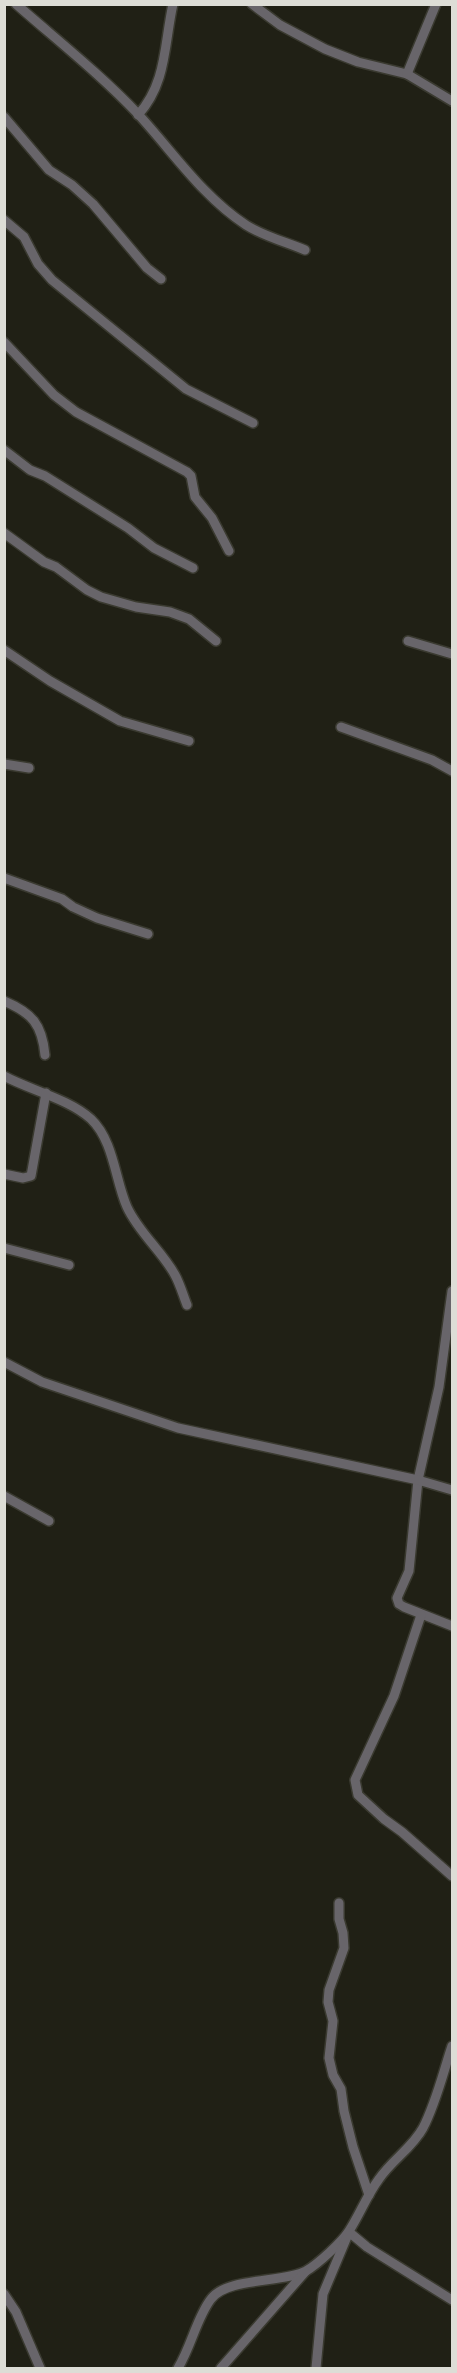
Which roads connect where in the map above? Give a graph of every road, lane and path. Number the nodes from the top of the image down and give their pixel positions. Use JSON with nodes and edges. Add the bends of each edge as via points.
{"nodes":[{"id":1,"x":16,"y":4,"type":"edge"},
{"id":2,"x":172,"y":4,"type":"edge"},
{"id":3,"x":252,"y":4,"type":"edge"},
{"id":4,"x":436,"y":4,"type":"edge"},
{"id":5,"x":407,"y":74,"type":"junction"},
{"id":6,"x":453,"y":101,"type":"edge"},
{"id":7,"x":138,"y":115,"type":"junction"},
{"id":8,"x":4,"y":117,"type":"edge"},
{"id":9,"x":4,"y":220,"type":"edge"},
{"id":10,"x":305,"y":250,"type":"dead end"},
{"id":11,"x":161,"y":279,"type":"dead end"},
{"id":12,"x":4,"y":342,"type":"edge"},
{"id":13,"x":253,"y":423,"type":"dead end"},
{"id":14,"x":4,"y":450,"type":"edge"},
{"id":15,"x":4,"y":532,"type":"edge"},
{"id":16,"x":229,"y":551,"type":"dead end"},
{"id":17,"x":193,"y":568,"type":"dead end"},
{"id":18,"x":408,"y":641,"type":"dead end"},
{"id":19,"x":216,"y":642,"type":"dead end"},
{"id":20,"x":4,"y":650,"type":"edge"},
{"id":21,"x":453,"y":654,"type":"edge"},
{"id":22,"x":341,"y":728,"type":"dead end"},
{"id":23,"x":189,"y":741,"type":"dead end"},
{"id":24,"x":4,"y":764,"type":"edge"},
{"id":25,"x":29,"y":768,"type":"dead end"},
{"id":26,"x":453,"y":771,"type":"edge"},
{"id":27,"x":4,"y":878,"type":"edge"},
{"id":28,"x":148,"y":934,"type":"dead end"},
{"id":29,"x":4,"y":1001,"type":"edge"},
{"id":30,"x":45,"y":1055,"type":"dead end"},
{"id":31,"x":4,"y":1076,"type":"edge"},
{"id":32,"x":46,"y":1094,"type":"junction"},
{"id":33,"x":4,"y":1174,"type":"edge"},
{"id":34,"x":4,"y":1248,"type":"edge"},
{"id":35,"x":69,"y":1266,"type":"dead end"},
{"id":36,"x":453,"y":1291,"type":"edge"},
{"id":37,"x":187,"y":1305,"type":"dead end"},
{"id":38,"x":451,"y":1324,"type":"edge"},
{"id":39,"x":4,"y":1362,"type":"edge"},
{"id":40,"x":418,"y":1480,"type":"junction"},
{"id":41,"x":453,"y":1490,"type":"edge"},
{"id":42,"x":4,"y":1496,"type":"edge"},
{"id":43,"x":49,"y":1521,"type":"dead end"},
{"id":44,"x":421,"y":1615,"type":"junction"},
{"id":45,"x":453,"y":1626,"type":"edge"},
{"id":46,"x":453,"y":1876,"type":"edge"},
{"id":47,"x":339,"y":1903,"type":"dead end"},
{"id":48,"x":453,"y":2046,"type":"edge"},
{"id":49,"x":369,"y":2195,"type":"junction"},
{"id":50,"x":349,"y":2232,"type":"junction"},
{"id":51,"x":304,"y":2272,"type":"junction"},
{"id":52,"x":4,"y":2294,"type":"edge"},
{"id":53,"x":453,"y":2300,"type":"edge"},
{"id":54,"x":40,"y":2368,"type":"edge"},
{"id":55,"x":178,"y":2368,"type":"edge"},
{"id":56,"x":221,"y":2368,"type":"edge"},
{"id":57,"x":316,"y":2368,"type":"edge"}],
"edges":[{"from":1,"to":7,"type":"street","via":[[98,74]]},
{"from":2,"to":7,"type":"street","via":[[156,90]]},
{"from":3,"to":5,"type":"street","via":[[280,25],[326,49]]},
{"from":4,"to":5,"type":"street"},
{"from":5,"to":6,"type":"street"},
{"from":7,"to":10,"type":"street","via":[[198,184],[231,213],[247,225]]},
{"from":8,"to":11,"type":"street","via":[[49,170],[93,204]]},
{"from":9,"to":13,"type":"street","via":[[24,237],[38,264],[52,280],[186,388]]},
{"from":12,"to":16,"type":"street","via":[[76,412],[187,472],[195,497],[212,518]]},
{"from":14,"to":17,"type":"street","via":[[154,548]]},
{"from":15,"to":19,"type":"street","via":[[101,597],[189,619]]},
{"from":18,"to":21,"type":"street"},
{"from":20,"to":23,"type":"street","via":[[120,721]]},
{"from":22,"to":26,"type":"street"},
{"from":24,"to":25,"type":"street"},
{"from":27,"to":28,"type":"street","via":[[62,898],[97,918]]},
{"from":29,"to":30,"type":"street","via":[[34,1019]]},
{"from":31,"to":32,"type":"street"},
{"from":32,"to":33,"type":"street","via":[[31,1176]]},
{"from":32,"to":37,"type":"street","via":[[91,1119],[96,1126],[106,1141],[136,1224],[175,1275]]},
{"from":34,"to":35,"type":"street"},
{"from":36,"to":38,"type":"street"},
{"from":38,"to":40,"type":"street"},
{"from":39,"to":40,"type":"street","via":[[42,1382],[178,1428]]},
{"from":40,"to":41,"type":"street"},
{"from":40,"to":44,"type":"street","via":[[409,1571],[397,1598],[399,1604]]},
{"from":42,"to":43,"type":"street"},
{"from":44,"to":45,"type":"street"},
{"from":44,"to":46,"type":"street","via":[[394,1696],[355,1780],[358,1795]]},
{"from":47,"to":49,"type":"street","via":[[344,1948],[329,1990],[333,2021],[329,2058]]},
{"from":48,"to":49,"type":"street","via":[[424,2126]]},
{"from":49,"to":50,"type":"street"},
{"from":50,"to":51,"type":"street"},
{"from":50,"to":53,"type":"street"},
{"from":50,"to":57,"type":"street","via":[[323,2294]]},
{"from":51,"to":55,"type":"street","via":[[257,2281],[213,2296]]},
{"from":51,"to":56,"type":"street"},
{"from":52,"to":54,"type":"street"}]}
